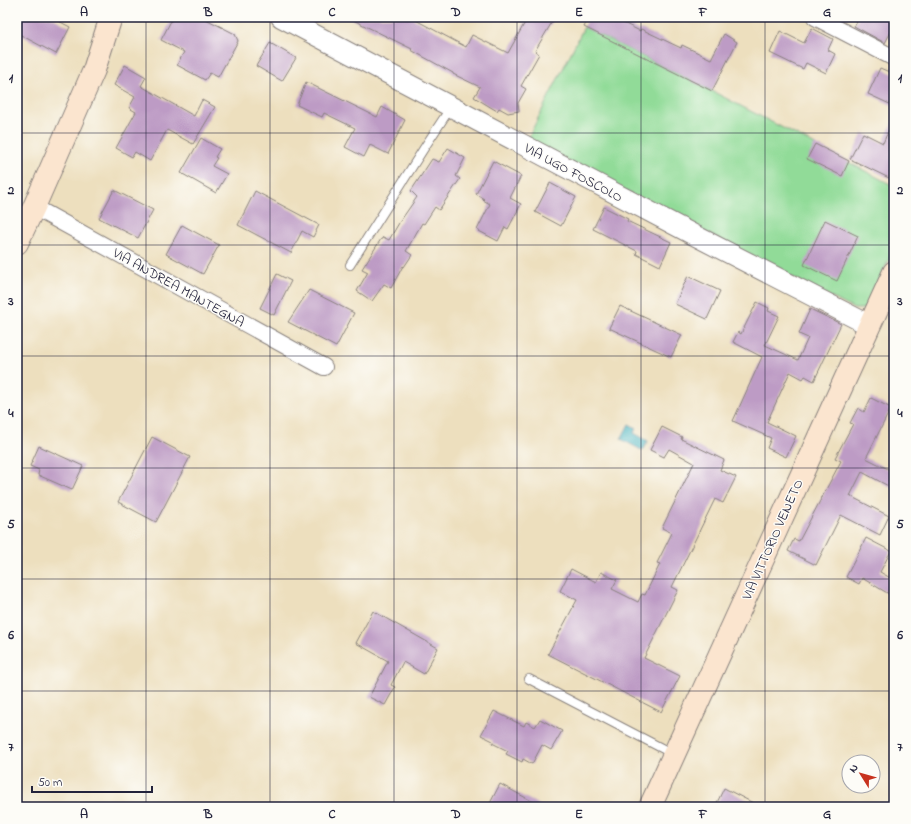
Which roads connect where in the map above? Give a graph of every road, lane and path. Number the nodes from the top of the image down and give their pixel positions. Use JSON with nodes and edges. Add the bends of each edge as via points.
{"nodes":[{"id":1,"x":111,"y":17,"type":"edge"},
{"id":2,"x":280,"y":17,"type":"edge"},
{"id":3,"x":814,"y":17,"type":"edge"},
{"id":4,"x":894,"y":58,"type":"edge"},
{"id":5,"x":451,"y":107,"type":"junction"},
{"id":6,"x":34,"y":207,"type":"junction"},
{"id":7,"x":17,"y":243,"type":"edge"},
{"id":8,"x":350,"y":265,"type":"dead end"},
{"id":9,"x":894,"y":272,"type":"edge"},
{"id":10,"x":869,"y":325,"type":"junction"},
{"id":11,"x":324,"y":367,"type":"dead end"},
{"id":12,"x":529,"y":679,"type":"dead end"},
{"id":13,"x":674,"y":754,"type":"junction"},
{"id":14,"x":650,"y":807,"type":"edge"}],
"edges":[{"from":1,"to":6,"type":"main road","via":[[94,70]]},
{"from":2,"to":5,"type":"street","name":"VIA UGO FOSCOLO"},
{"from":3,"to":4,"type":"street"},
{"from":5,"to":8,"type":"lane"},
{"from":5,"to":10,"type":"street","name":"VIA UGO FOSCOLO"},
{"from":6,"to":7,"type":"main road"},
{"from":6,"to":11,"type":"street","name":"VIA ANDREA MANTEGNA"},
{"from":9,"to":10,"type":"main road","name":"VIA VITTORIO VENETO"},
{"from":10,"to":13,"type":"main road","name":"VIA VITTORIO VENETO"},
{"from":12,"to":13,"type":"lane"},
{"from":13,"to":14,"type":"main road","name":"VIA VITTORIO VENETO"}]}
